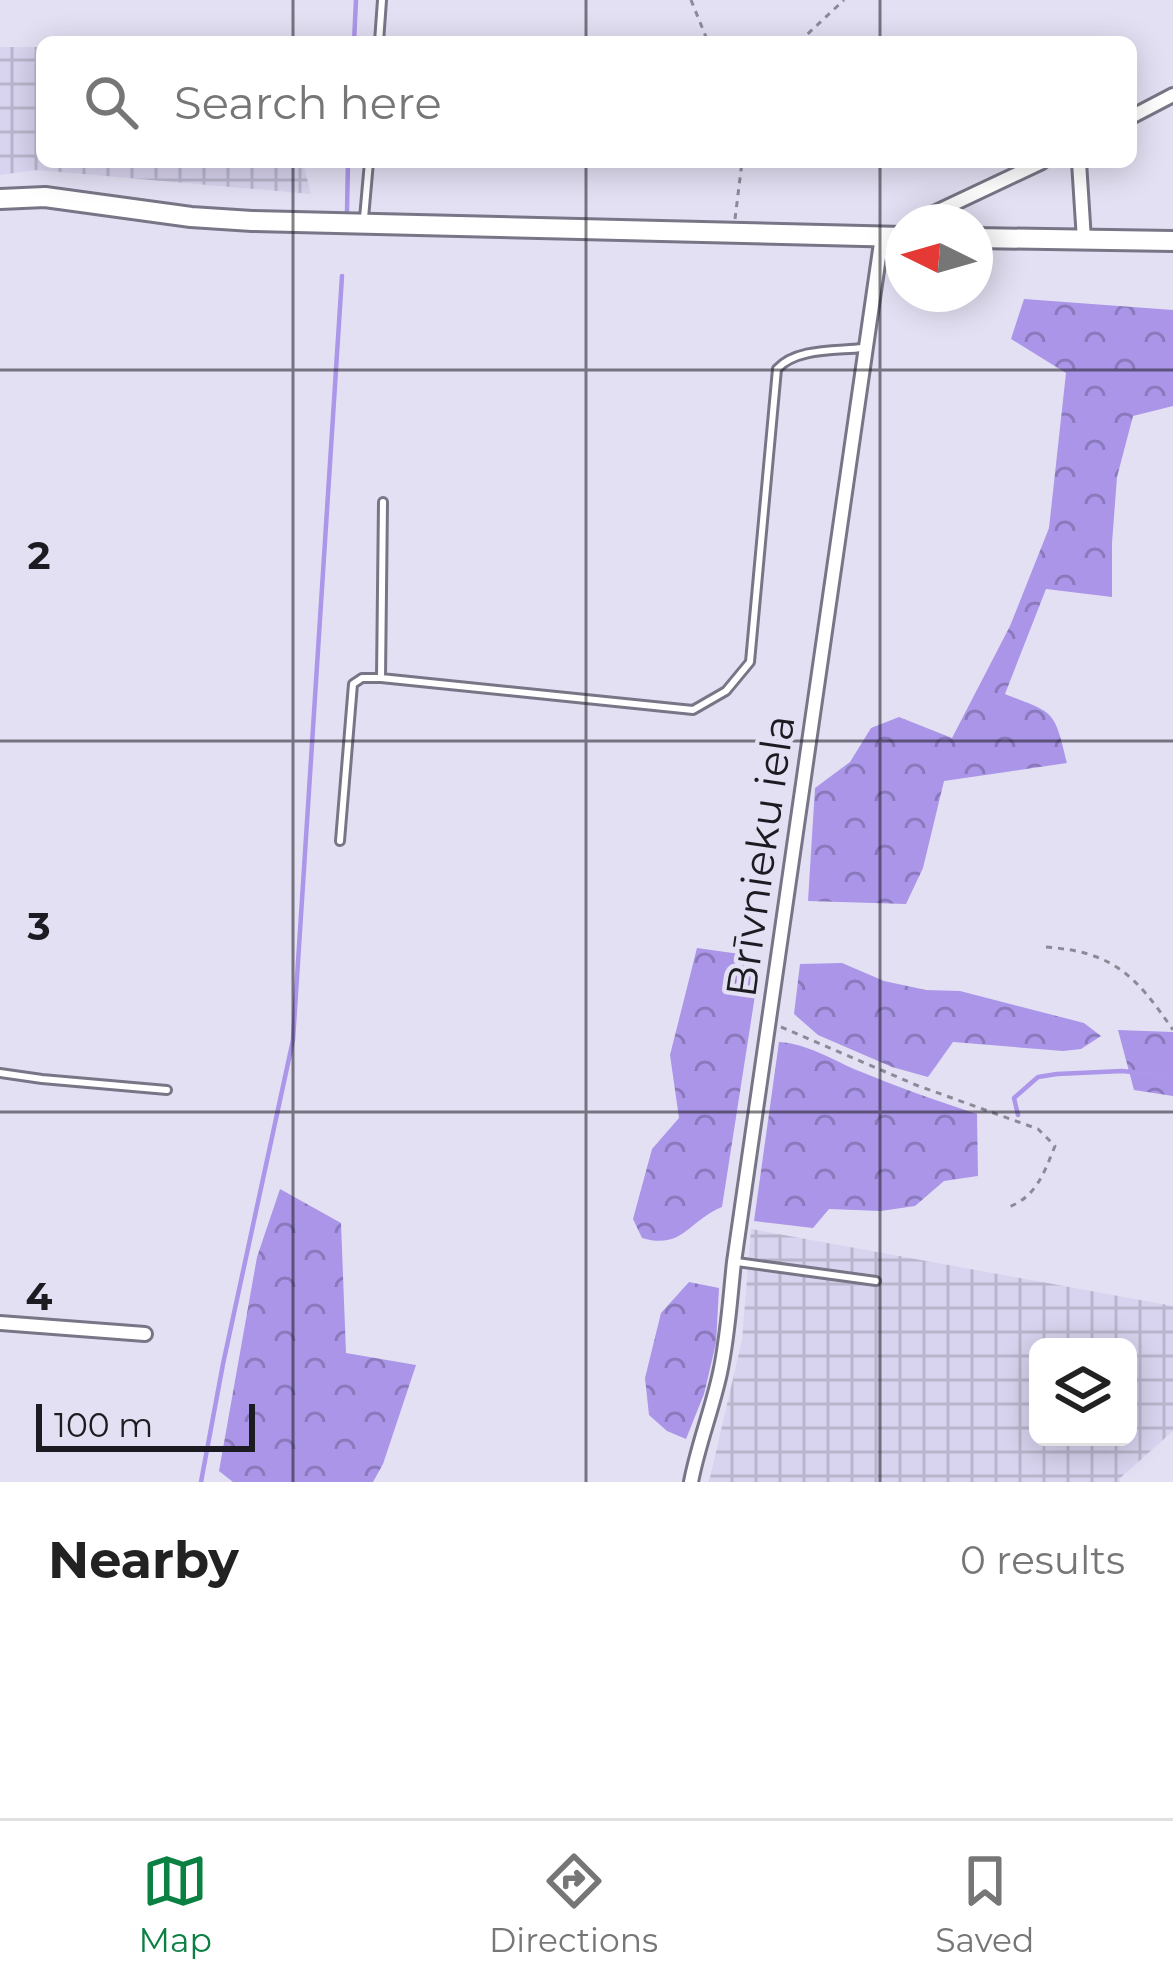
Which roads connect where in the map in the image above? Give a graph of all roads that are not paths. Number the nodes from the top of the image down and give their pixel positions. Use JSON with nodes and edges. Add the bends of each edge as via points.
{"nodes":[{"id":1,"x":382,"y":0,"type":"edge"},
{"id":2,"x":379,"y":36,"type":"edge"},
{"id":3,"x":1173,"y":95,"type":"edge"},
{"id":4,"x":1137,"y":114,"type":"edge"},
{"id":5,"x":369,"y":168,"type":"edge"},
{"id":6,"x":1029,"y":168,"type":"edge"},
{"id":7,"x":1079,"y":168,"type":"edge"},
{"id":8,"x":0,"y":199,"type":"edge"},
{"id":9,"x":953,"y":204,"type":"edge"},
{"id":10,"x":364,"y":225,"type":"junction"},
{"id":11,"x":882,"y":236,"type":"junction"},
{"id":12,"x":885,"y":236,"type":"edge"},
{"id":13,"x":993,"y":238,"type":"edge"},
{"id":14,"x":1084,"y":240,"type":"junction"},
{"id":15,"x":1173,"y":241,"type":"edge"},
{"id":16,"x":866,"y":348,"type":"junction"},
{"id":17,"x":383,"y":502,"type":"dead end"},
{"id":18,"x":380,"y":678,"type":"junction"},
{"id":19,"x":340,"y":841,"type":"dead end"},
{"id":20,"x":0,"y":1073,"type":"edge"},
{"id":21,"x":167,"y":1090,"type":"dead end"},
{"id":22,"x":734,"y":1262,"type":"junction"},
{"id":23,"x":876,"y":1281,"type":"dead end"},
{"id":24,"x":0,"y":1323,"type":"edge"},
{"id":25,"x":145,"y":1334,"type":"dead end"},
{"id":26,"x":692,"y":1482,"type":"edge"}],
"edges":[{"from":1,"to":2,"type":"lane"},
{"from":3,"to":4,"type":"street"},
{"from":5,"to":10,"type":"lane"},
{"from":6,"to":9,"type":"street"},
{"from":7,"to":14,"type":"street"},
{"from":8,"to":10,"type":"street"},
{"from":10,"to":11,"type":"street"},
{"from":11,"to":12,"type":"street"},
{"from":11,"to":16,"type":"street","name":"Brīvnieku iela"},
{"from":13,"to":14,"type":"street"},
{"from":14,"to":15,"type":"street"},
{"from":16,"to":18,"type":"lane","via":[[795,356],[776,369],[750,662],[726,691],[693,710]]},
{"from":16,"to":22,"type":"street","name":"Brīvnieku iela"},
{"from":17,"to":18,"type":"lane"},
{"from":18,"to":19,"type":"lane","via":[[353,684]]},
{"from":20,"to":21,"type":"lane"},
{"from":22,"to":23,"type":"lane"},
{"from":22,"to":26,"type":"street","name":"Brīvnieku iela","via":[[720,1375]]},
{"from":24,"to":25,"type":"street"}]}
